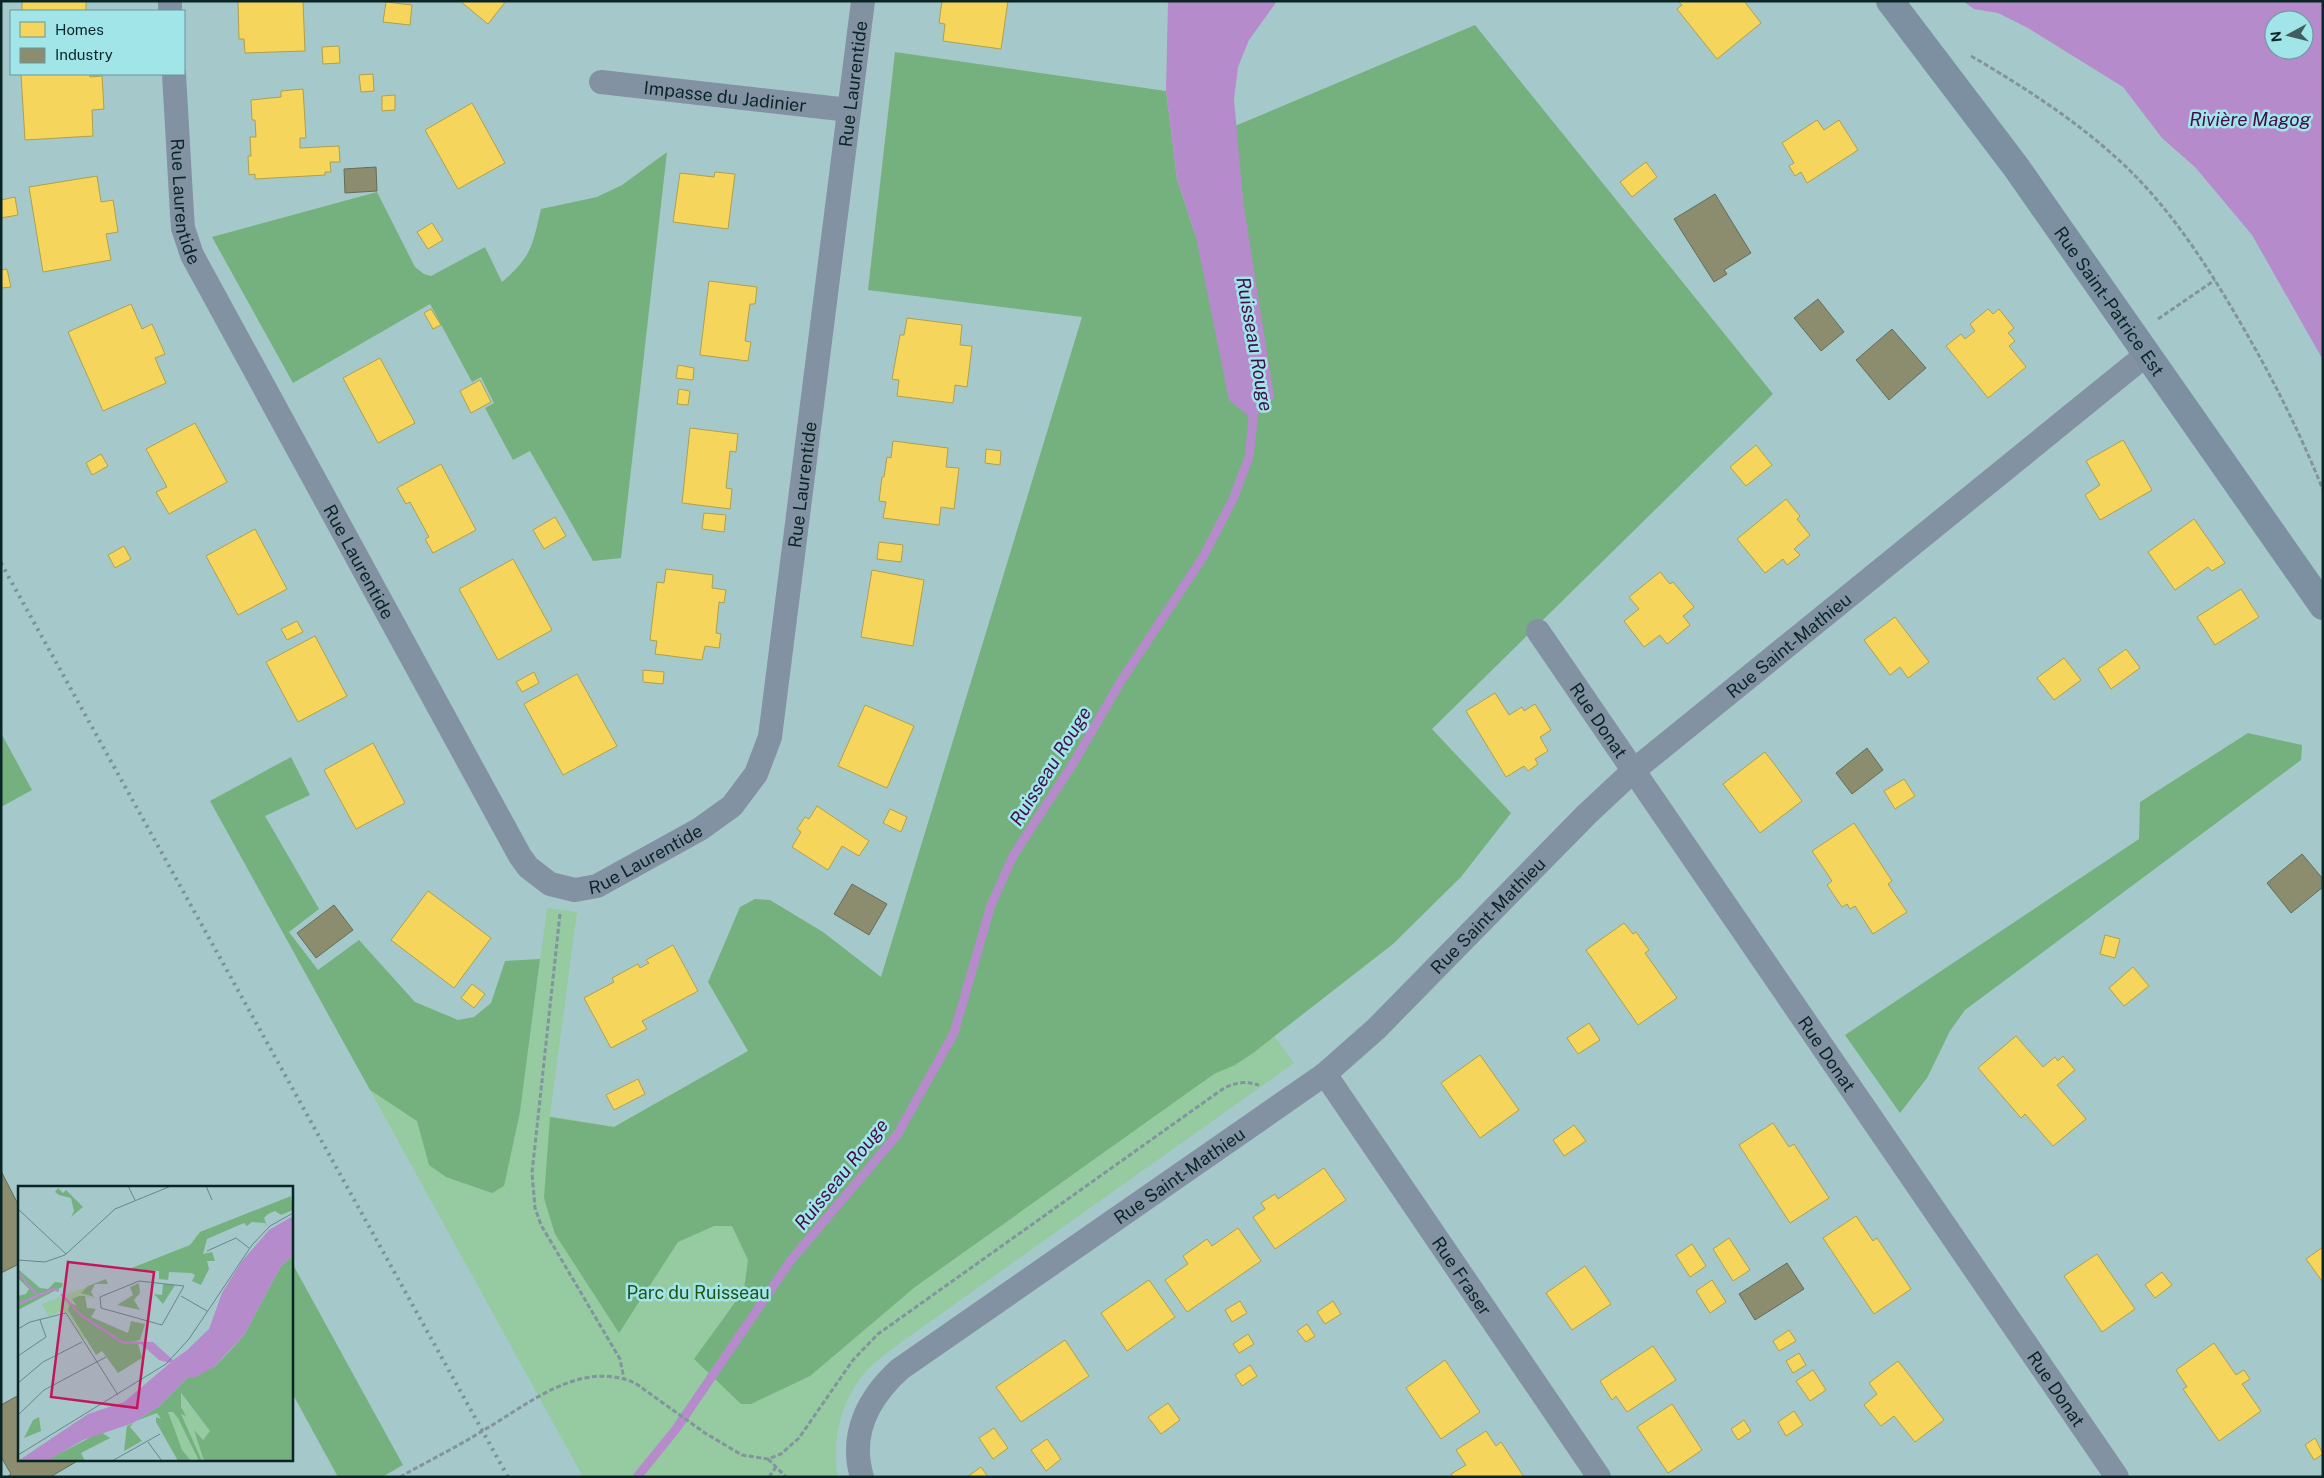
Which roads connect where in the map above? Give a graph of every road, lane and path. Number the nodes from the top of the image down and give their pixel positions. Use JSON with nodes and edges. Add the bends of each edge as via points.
{"nodes":[{"id":1,"x":863,"y":1,"type":"edge"},
{"id":2,"x":1890,"y":1,"type":"edge"},
{"id":3,"x":1934,"y":56,"type":"junction"},
{"id":4,"x":174,"y":75,"type":"edge"},
{"id":5,"x":600,"y":82,"type":"dead end"},
{"id":6,"x":849,"y":110,"type":"junction"},
{"id":7,"x":2215,"y":280,"type":"junction"},
{"id":8,"x":2147,"y":354,"type":"junction"},
{"id":9,"x":2323,"y":490,"type":"edge"},
{"id":10,"x":2323,"y":606,"type":"edge"},
{"id":11,"x":1538,"y":631,"type":"dead end"},
{"id":12,"x":1633,"y":771,"type":"junction"},
{"id":13,"x":563,"y":888,"type":"junction"},
{"id":14,"x":1325,"y":1074,"type":"junction"},
{"id":15,"x":1217,"y":1093,"type":"dead end"},
{"id":16,"x":624,"y":1379,"type":"junction"},
{"id":17,"x":768,"y":1459,"type":"junction"},
{"id":18,"x":776,"y":1467,"type":"junction"},
{"id":19,"x":400,"y":1477,"type":"edge"},
{"id":20,"x":769,"y":1477,"type":"edge"},
{"id":21,"x":786,"y":1477,"type":"edge"},
{"id":22,"x":862,"y":1477,"type":"edge"},
{"id":23,"x":1599,"y":1477,"type":"edge"},
{"id":24,"x":2117,"y":1477,"type":"edge"}],
"edges":[{"from":1,"to":6,"type":"street","name":"Rue Laurentide"},
{"from":2,"to":3,"type":"street","name":"Rue Saint-Patrice Est"},
{"from":3,"to":7,"type":"path","via":[[1962,51],[2015,82],[2101,144],[2175,222]]},
{"from":3,"to":8,"type":"street","name":"Rue Saint-Patrice Est"},
{"from":4,"to":13,"type":"street","name":"Rue Laurentide","via":[[183,228],[192,256],[520,856],[538,877]]},
{"from":5,"to":6,"type":"street","name":"Impasse du Jadinier"},
{"from":6,"to":13,"type":"street","name":"Rue Laurentide","via":[[770,737],[764,756],[745,791],[717,818],[597,886],[575,890]]},
{"from":7,"to":8,"type":"path","via":[[2148,326]]},
{"from":7,"to":9,"type":"path","via":[[2286,405]]},
{"from":8,"to":10,"type":"street","name":"Rue Saint-Patrice Est"},
{"from":8,"to":12,"type":"street","name":"Rue Saint-Mathieu"},
{"from":11,"to":12,"type":"street","name":"Rue Donat"},
{"from":12,"to":14,"type":"street","name":"Rue Saint-Mathieu","via":[[1376,1029]]},
{"from":12,"to":24,"type":"street","name":"Rue Donat"},
{"from":13,"to":16,"type":"path","via":[[532,1173],[533,1193],[541,1225],[620,1359]]},
{"from":14,"to":22,"type":"street","name":"Rue Saint-Mathieu","via":[[900,1369],[883,1384],[861,1424],[858,1447]]},
{"from":14,"to":23,"type":"street","name":"Rue Fraser"},
{"from":15,"to":17,"type":"path","via":[[878,1334],[853,1360],[798,1438],[781,1454]]},
{"from":16,"to":17,"type":"path","via":[[648,1392],[705,1434],[742,1454]]},
{"from":16,"to":19,"type":"path","via":[[585,1378],[560,1385]]},
{"from":17,"to":18,"type":"path"},
{"from":18,"to":20,"type":"path"},
{"from":18,"to":21,"type":"path"}]}
